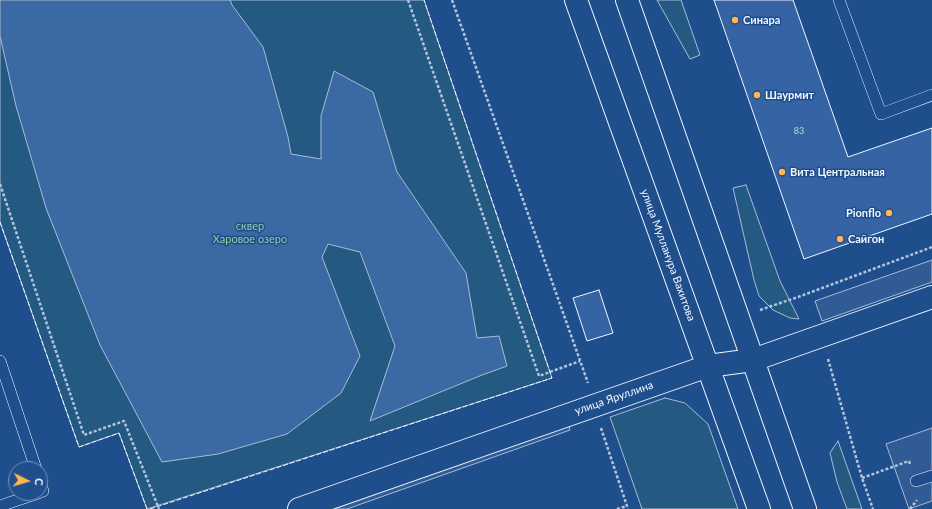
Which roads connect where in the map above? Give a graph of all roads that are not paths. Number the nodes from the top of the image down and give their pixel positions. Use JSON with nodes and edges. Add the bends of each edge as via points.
{"nodes":[{"id":1,"x":576,"y":0,"type":"edge"},
{"id":2,"x":627,"y":0,"type":"edge"},
{"id":3,"x":839,"y":0,"type":"edge"},
{"id":4,"x":932,"y":95,"type":"edge"},
{"id":5,"x":932,"y":297,"type":"edge"},
{"id":6,"x":753,"y":360,"type":"junction"},
{"id":7,"x":0,"y":361,"type":"edge"},
{"id":8,"x":708,"y":366,"type":"junction"},
{"id":9,"x":33,"y":461,"type":"edge"},
{"id":10,"x":932,"y":476,"type":"edge"},
{"id":11,"x":916,"y":481,"type":"dead end"},
{"id":12,"x":15,"y":501,"type":"edge"},
{"id":13,"x":0,"y":506,"type":"edge"},
{"id":14,"x":299,"y":509,"type":"edge"},
{"id":15,"x":759,"y":509,"type":"edge"},
{"id":16,"x":806,"y":509,"type":"edge"}],
"edges":[{"from":1,"to":8,"type":"main road","name":"улица Мулланура Вахитова"},
{"from":2,"to":6,"type":"main road"},
{"from":3,"to":4,"type":"lane","via":[[881,114]]},
{"from":5,"to":6,"type":"main road","name":"улица Яруллина"},
{"from":6,"to":8,"type":"main road","name":"улица Яруллина"},
{"from":6,"to":16,"type":"main road"},
{"from":7,"to":9,"type":"lane"},
{"from":8,"to":14,"type":"main road","name":"улица Яруллина"},
{"from":8,"to":15,"type":"main road","name":"улица Мулланура Вахитова"},
{"from":10,"to":11,"type":"lane"},
{"from":12,"to":13,"type":"lane"}]}
